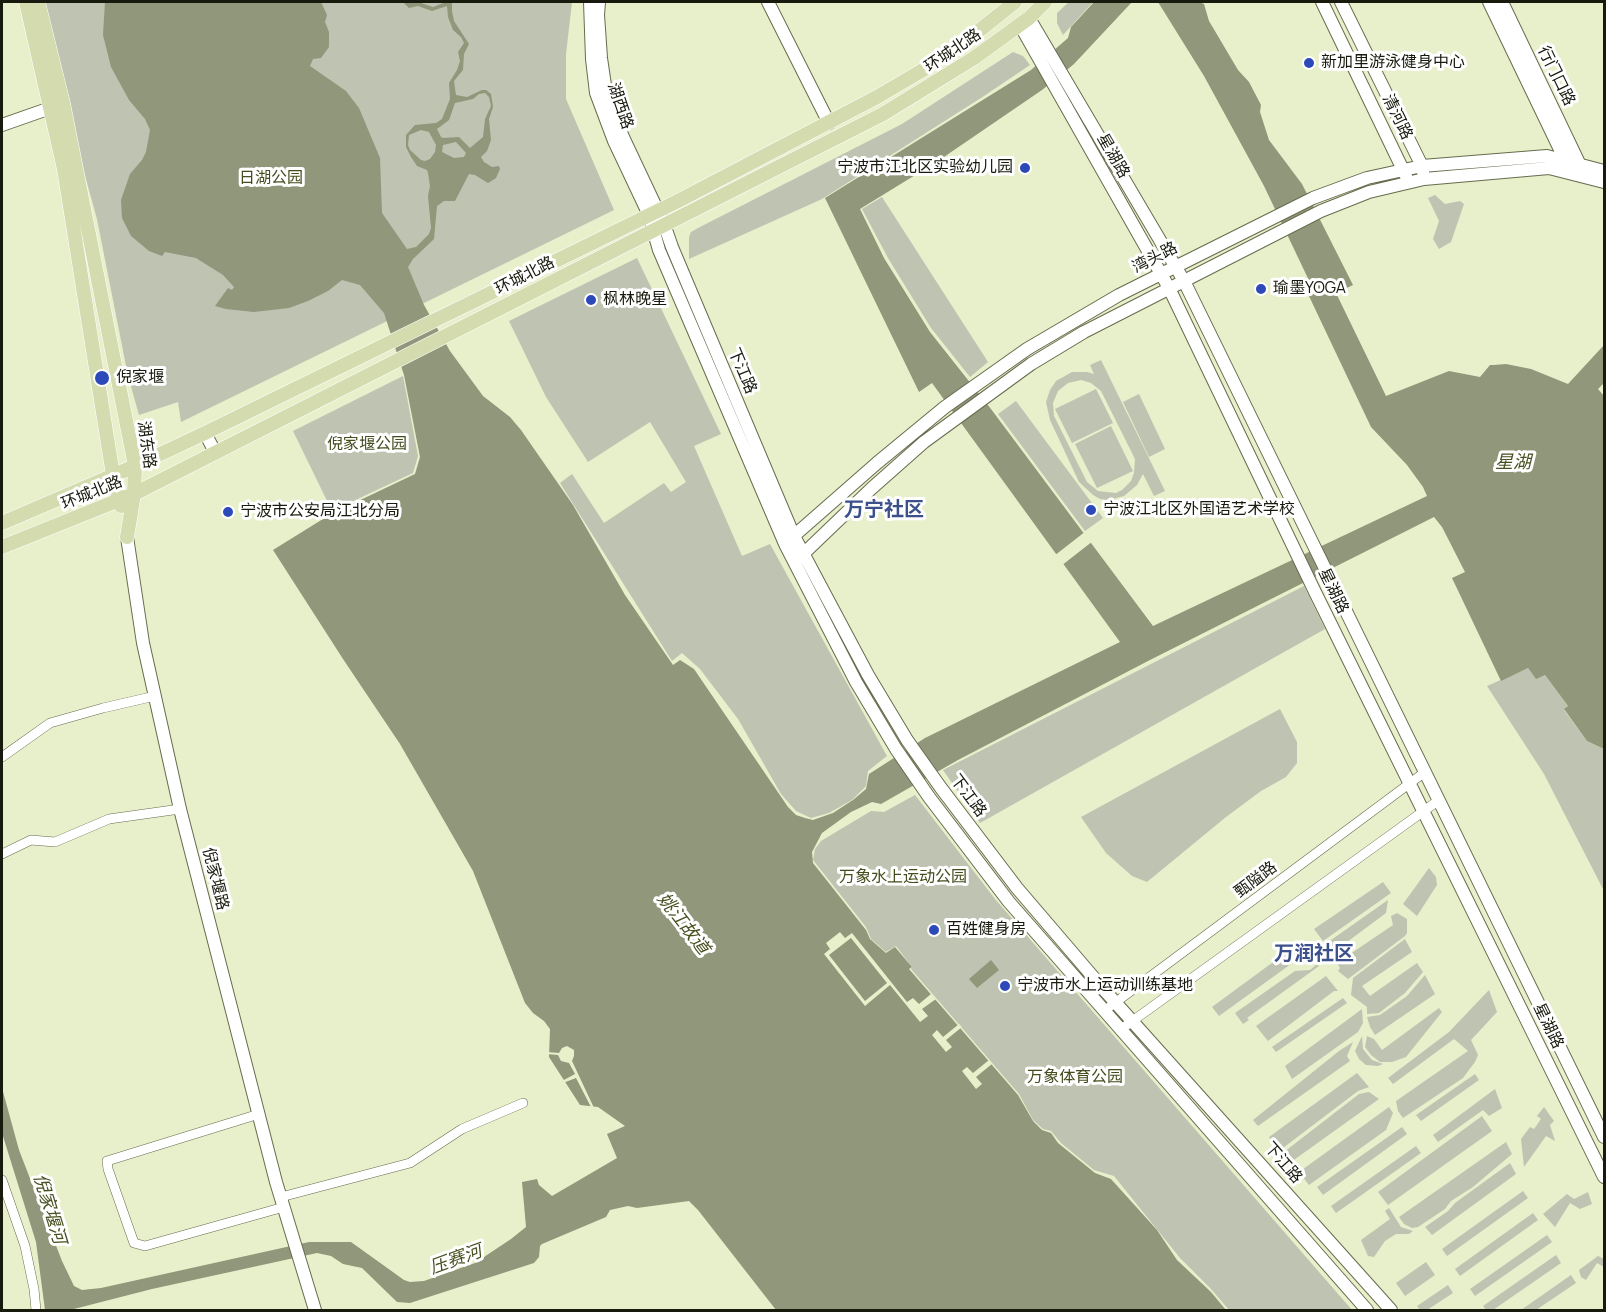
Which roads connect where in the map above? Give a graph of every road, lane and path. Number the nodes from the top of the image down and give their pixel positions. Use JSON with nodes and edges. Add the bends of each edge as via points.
{"nodes":[{"id":1,"x":26,"y":2,"type":"edge"},
{"id":2,"x":38,"y":2,"type":"edge"},
{"id":3,"x":590,"y":2,"type":"edge"},
{"id":4,"x":599,"y":2,"type":"edge"},
{"id":5,"x":768,"y":2,"type":"edge"},
{"id":6,"x":1016,"y":2,"type":"edge"},
{"id":7,"x":1045,"y":2,"type":"edge"},
{"id":8,"x":1322,"y":2,"type":"edge"},
{"id":9,"x":1341,"y":2,"type":"edge"},
{"id":10,"x":1489,"y":2,"type":"edge"},
{"id":11,"x":1502,"y":2,"type":"edge"},
{"id":12,"x":1024,"y":21,"type":"junction"},
{"id":13,"x":57,"y":105,"type":"junction"},
{"id":14,"x":829,"y":123,"type":"junction"},
{"id":15,"x":2,"y":125,"type":"edge"},
{"id":16,"x":1565,"y":160,"type":"junction"},
{"id":17,"x":1580,"y":165,"type":"junction"},
{"id":18,"x":1422,"y":166,"type":"junction"},
{"id":19,"x":1405,"y":170,"type":"junction"},
{"id":20,"x":1605,"y":171,"type":"edge"},
{"id":21,"x":1424,"y":179,"type":"junction"},
{"id":22,"x":1605,"y":182,"type":"edge"},
{"id":23,"x":1407,"y":183,"type":"junction"},
{"id":24,"x":653,"y":213,"type":"junction"},
{"id":25,"x":659,"y":226,"type":"junction"},
{"id":26,"x":1176,"y":266,"type":"junction"},
{"id":27,"x":1161,"y":273,"type":"junction"},
{"id":28,"x":1184,"y":281,"type":"junction"},
{"id":29,"x":1169,"y":288,"type":"junction"},
{"id":30,"x":205,"y":433,"type":"junction"},
{"id":31,"x":215,"y":452,"type":"junction"},
{"id":32,"x":135,"y":466,"type":"junction"},
{"id":33,"x":113,"y":475,"type":"junction"},
{"id":34,"x":762,"y":490,"type":"junction"},
{"id":35,"x":775,"y":491,"type":"junction"},
{"id":36,"x":134,"y":494,"type":"junction"},
{"id":37,"x":119,"y":500,"type":"junction"},
{"id":38,"x":2,"y":523,"type":"edge"},
{"id":39,"x":127,"y":537,"type":"junction"},
{"id":40,"x":790,"y":540,"type":"junction"},
{"id":41,"x":2,"y":547,"type":"edge"},
{"id":42,"x":803,"y":554,"type":"junction"},
{"id":43,"x":794,"y":563,"type":"junction"},
{"id":44,"x":155,"y":696,"type":"junction"},
{"id":45,"x":1410,"y":742,"type":"junction"},
{"id":46,"x":1394,"y":751,"type":"junction"},
{"id":47,"x":2,"y":757,"type":"edge"},
{"id":48,"x":1425,"y":772,"type":"junction"},
{"id":49,"x":1410,"y":784,"type":"junction"},
{"id":50,"x":1439,"y":800,"type":"junction"},
{"id":51,"x":180,"y":808,"type":"junction"},
{"id":52,"x":1423,"y":811,"type":"junction"},
{"id":53,"x":2,"y":854,"type":"edge"},
{"id":54,"x":1116,"y":1002,"type":"junction"},
{"id":55,"x":1104,"y":1011,"type":"junction"},
{"id":56,"x":1133,"y":1020,"type":"junction"},
{"id":57,"x":1120,"y":1030,"type":"junction"},
{"id":58,"x":523,"y":1103,"type":"dead end"},
{"id":59,"x":259,"y":1114,"type":"junction"},
{"id":60,"x":1605,"y":1137,"type":"edge"},
{"id":61,"x":1605,"y":1177,"type":"edge"},
{"id":62,"x":2,"y":1180,"type":"edge"},
{"id":63,"x":282,"y":1202,"type":"junction"},
{"id":64,"x":36,"y":1311,"type":"edge"},
{"id":65,"x":315,"y":1311,"type":"edge"},
{"id":66,"x":1367,"y":1311,"type":"edge"},
{"id":67,"x":1391,"y":1311,"type":"edge"}],
"edges":[{"from":1,"to":13,"type":"main road","name":"湖东路"},
{"from":2,"to":13,"type":"main road","name":"湖东路"},
{"from":3,"to":24,"type":"main road","name":"湖西路","via":[[596,93],[614,141]]},
{"from":4,"to":24,"type":"main road","name":"湖西路","via":[[606,92]]},
{"from":5,"to":14,"type":"main road"},
{"from":6,"to":14,"type":"main road","name":"环城北路","via":[[923,70]]},
{"from":7,"to":12,"type":"main road","name":"环城北路"},
{"from":8,"to":19,"type":"main road","name":"清河路"},
{"from":9,"to":18,"type":"main road","name":"清河路"},
{"from":10,"to":16,"type":"main road","name":"行门口路"},
{"from":11,"to":17,"type":"main road","name":"行门口路"},
{"from":12,"to":25,"type":"main road","name":"环城北路","via":[[883,114]]},
{"from":12,"to":26,"type":"main road","name":"星湖路"},
{"from":12,"to":27,"type":"main road","name":"星湖路"},
{"from":13,"to":15,"type":"main road"},
{"from":13,"to":32,"type":"main road","name":"湖东路"},
{"from":13,"to":33,"type":"main road","name":"湖东路"},
{"from":14,"to":24,"type":"main road","name":"环城北路"},
{"from":16,"to":17,"type":"main road","name":"湾头路"},
{"from":16,"to":18,"type":"main road","name":"湾头路","via":[[1547,156]]},
{"from":17,"to":20,"type":"main road","name":"湾头路"},
{"from":18,"to":19,"type":"main road","name":"湾头路"},
{"from":18,"to":21,"type":"main road","name":"清河路"},
{"from":19,"to":23,"type":"main road","name":"清河路"},
{"from":19,"to":26,"type":"main road","name":"湾头路","via":[[1351,183],[1313,198]]},
{"from":21,"to":22,"type":"main road","name":"湾头路","via":[[1549,168]]},
{"from":21,"to":23,"type":"main road","name":"湾头路"},
{"from":23,"to":28,"type":"main road","name":"湾头路","via":[[1369,192],[1321,211]]},
{"from":24,"to":25,"type":"main road","name":"下江路"},
{"from":24,"to":30,"type":"main road","name":"环城北路"},
{"from":25,"to":31,"type":"main road","name":"环城北路"},
{"from":25,"to":34,"type":"main road","name":"下江路","via":[[658,250]]},
{"from":25,"to":35,"type":"main road","name":"下江路","via":[[672,248]]},
{"from":26,"to":27,"type":"main road","name":"湾头路"},
{"from":26,"to":28,"type":"main road","name":"星湖路"},
{"from":27,"to":29,"type":"main road","name":"星湖路"},
{"from":27,"to":40,"type":"main road","name":"湾头路","via":[[1053,332],[978,383],[877,463]]},
{"from":28,"to":29,"type":"main road","name":"湾头路"},
{"from":28,"to":45,"type":"main road","name":"星湖路"},
{"from":29,"to":42,"type":"main road","name":"湾头路","via":[[1084,332],[985,396],[872,488]]},
{"from":29,"to":46,"type":"main road","name":"星湖路"},
{"from":30,"to":31,"type":"main road"},
{"from":30,"to":32,"type":"main road","name":"环城北路"},
{"from":31,"to":36,"type":"main road","name":"环城北路"},
{"from":32,"to":33,"type":"main road","name":"环城北路"},
{"from":32,"to":36,"type":"main road","name":"湖东路"},
{"from":33,"to":37,"type":"main road","name":"湖东路"},
{"from":33,"to":38,"type":"main road","name":"环城北路"},
{"from":34,"to":35,"type":"main road"},
{"from":34,"to":40,"type":"main road","name":"下江路"},
{"from":35,"to":40,"type":"main road","name":"下江路"},
{"from":36,"to":37,"type":"main road","name":"环城北路"},
{"from":36,"to":39,"type":"main road","name":"湖东路"},
{"from":37,"to":39,"type":"main road","name":"湖东路"},
{"from":37,"to":41,"type":"main road","name":"环城北路"},
{"from":39,"to":44,"type":"main road","name":"倪家堰路"},
{"from":40,"to":42,"type":"main road","name":"下江路"},
{"from":40,"to":43,"type":"main road","name":"下江路"},
{"from":42,"to":43,"type":"main road","name":"湾头路"},
{"from":42,"to":54,"type":"main road","name":"下江路","via":[[868,675],[941,788],[1017,888]]},
{"from":43,"to":55,"type":"main road","name":"下江路","via":[[856,682],[928,796],[1009,902]]},
{"from":44,"to":47,"type":"street","via":[[50,723]]},
{"from":44,"to":51,"type":"main road","name":"倪家堰路"},
{"from":45,"to":46,"type":"main road"},
{"from":45,"to":48,"type":"main road","name":"星湖路"},
{"from":46,"to":49,"type":"main road","name":"星湖路"},
{"from":48,"to":49,"type":"street","name":"甄隘路"},
{"from":48,"to":50,"type":"main road","name":"星湖路"},
{"from":49,"to":52,"type":"main road","name":"星湖路"},
{"from":49,"to":54,"type":"street","name":"甄隘路"},
{"from":50,"to":52,"type":"street"},
{"from":50,"to":60,"type":"main road","name":"星湖路"},
{"from":51,"to":53,"type":"street","via":[[109,819],[55,842],[31,840]]},
{"from":51,"to":59,"type":"main road","name":"倪家堰路"},
{"from":52,"to":56,"type":"street"},
{"from":52,"to":61,"type":"main road","name":"星湖路"},
{"from":54,"to":55,"type":"street","name":"甄隘路"},
{"from":54,"to":56,"type":"main road","name":"下江路"},
{"from":55,"to":57,"type":"main road","name":"下江路"},
{"from":56,"to":57,"type":"street"},
{"from":56,"to":67,"type":"main road","name":"下江路"},
{"from":57,"to":66,"type":"main road","name":"下江路"},
{"from":58,"to":63,"type":"street","via":[[462,1129],[410,1163]]},
{"from":59,"to":63,"type":"main road","name":"倪家堰路"},
{"from":59,"to":63,"type":"street","via":[[107,1161],[108,1169],[134,1243],[145,1246]]},
{"from":62,"to":64,"type":"street","via":[[25,1246]]},
{"from":63,"to":65,"type":"main road","name":"倪家堰路"}]}
